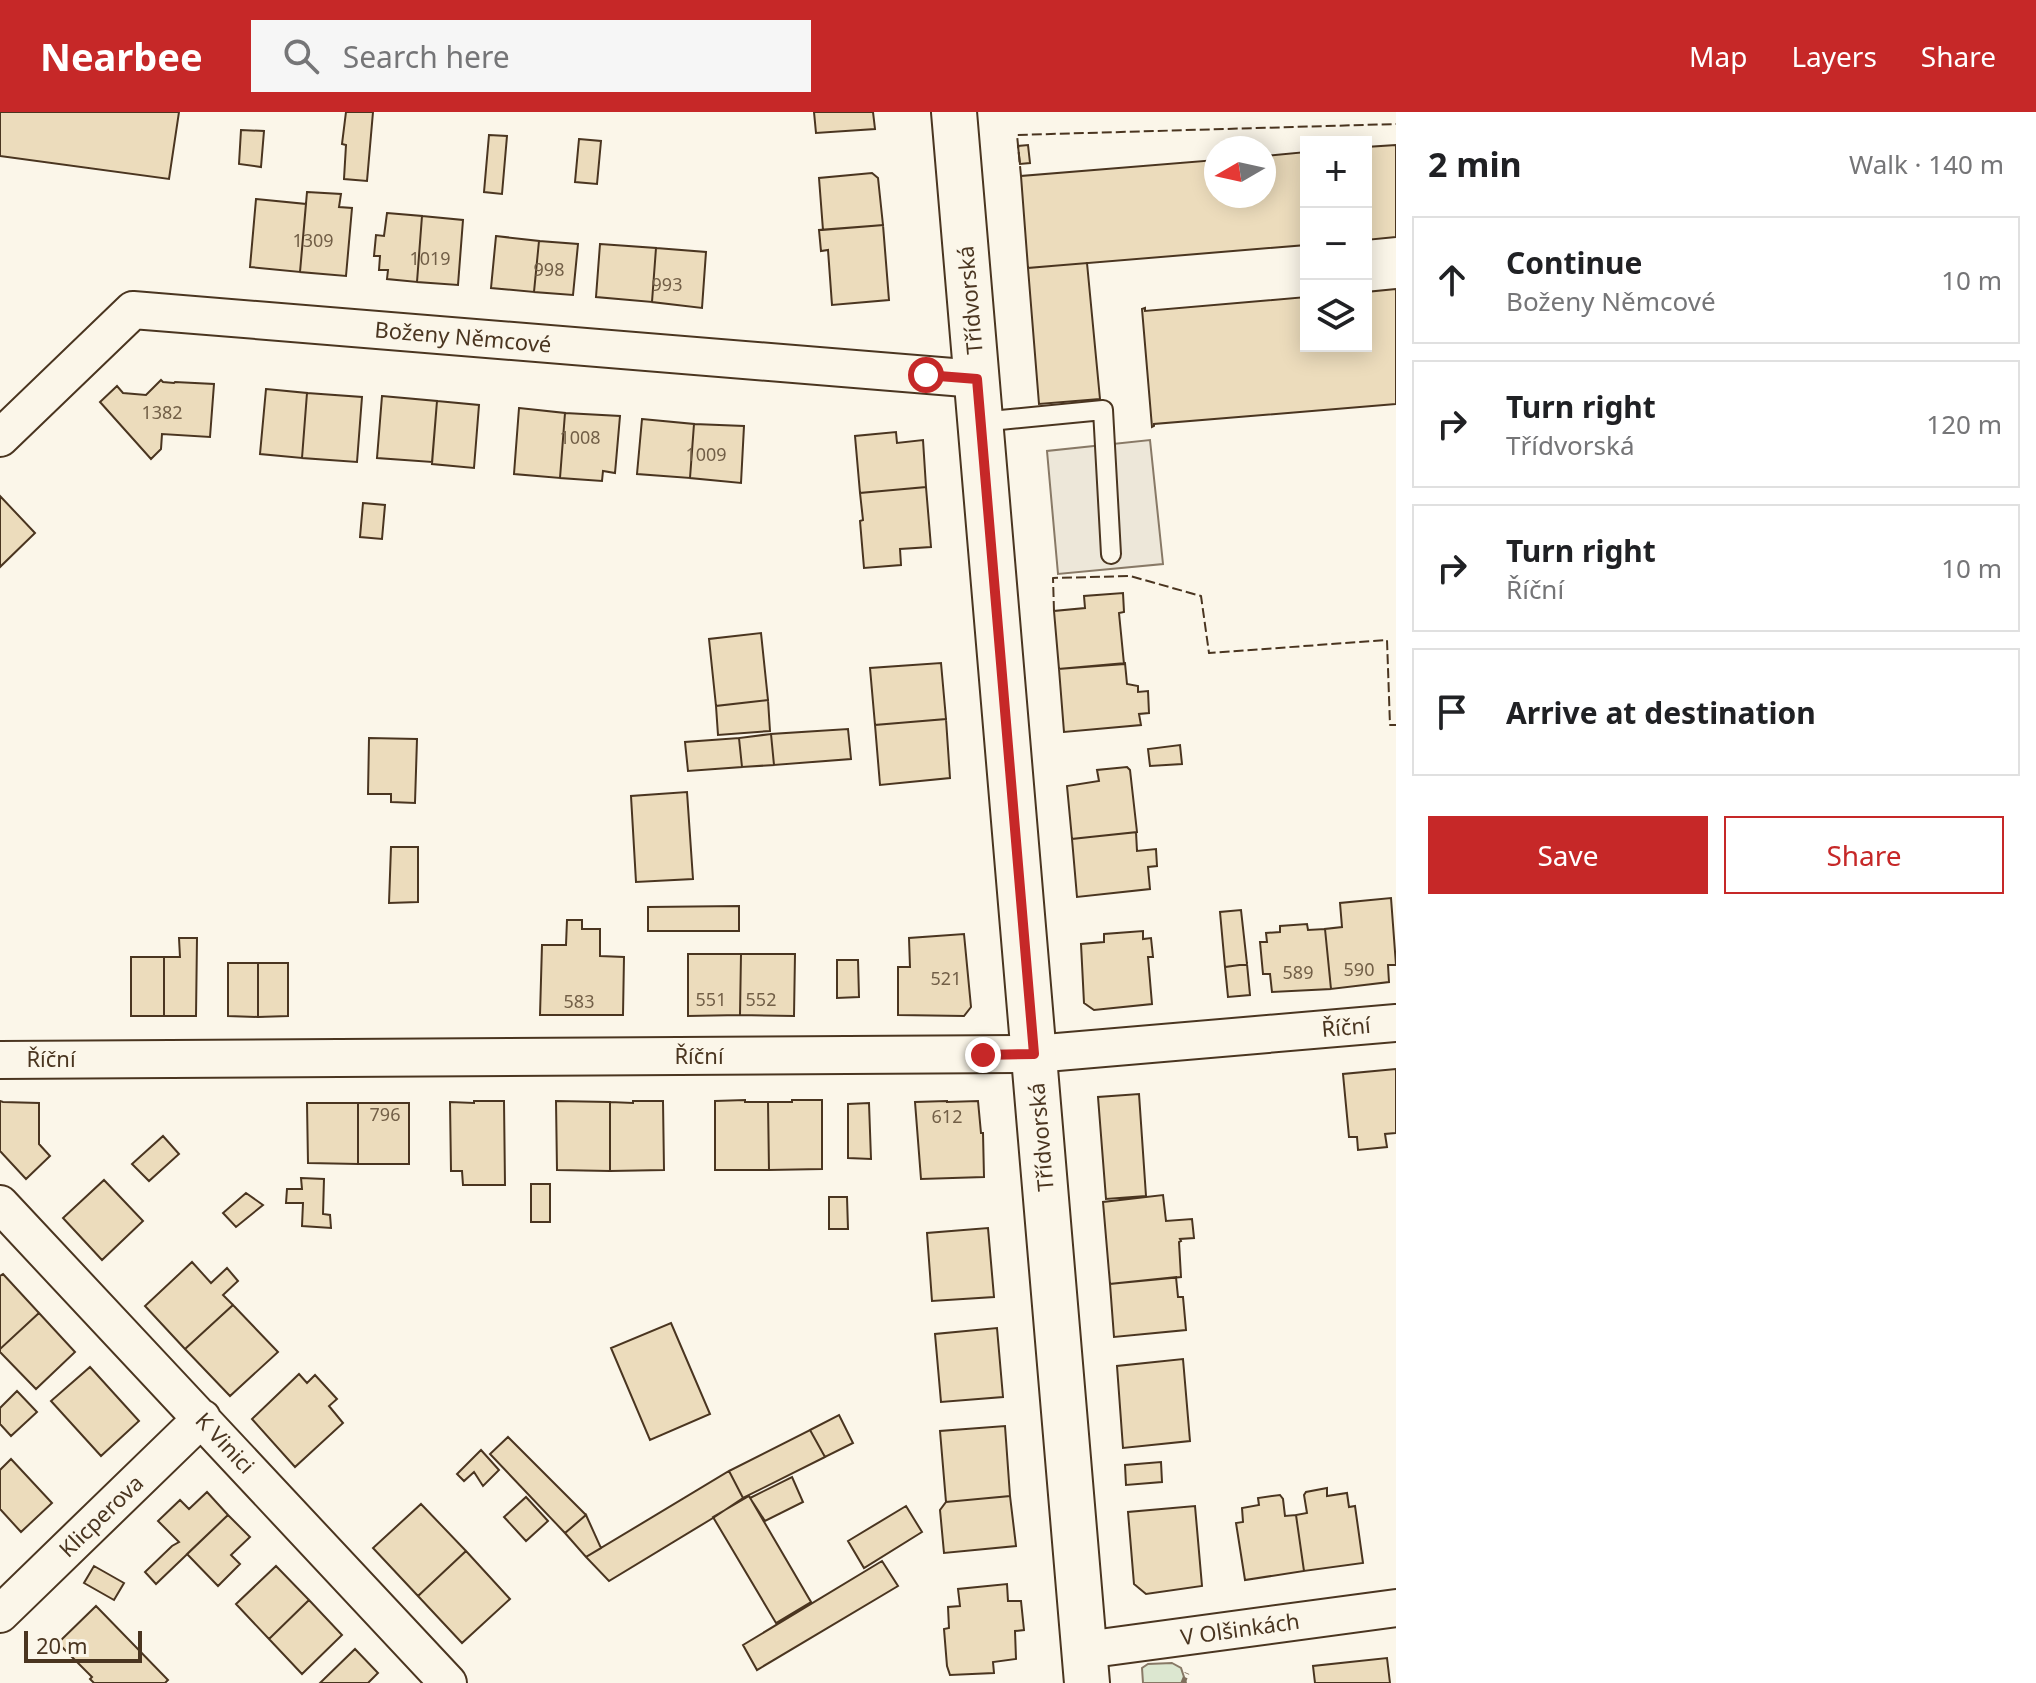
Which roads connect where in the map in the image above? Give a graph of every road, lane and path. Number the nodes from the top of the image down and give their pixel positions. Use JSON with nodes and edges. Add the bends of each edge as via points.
{"nodes":[{"id":1,"x":954,"y":112,"type":"edge"},
{"id":2,"x":977,"y":379,"type":"junction"},
{"id":3,"x":980,"y":422,"type":"junction"},
{"id":4,"x":0,"y":438,"type":"edge"},
{"id":5,"x":1111,"y":554,"type":"dead end"},
{"id":6,"x":1396,"y":1023,"type":"edge"},
{"id":7,"x":1034,"y":1054,"type":"junction"},
{"id":8,"x":0,"y":1060,"type":"edge"},
{"id":9,"x":0,"y":1204,"type":"edge"},
{"id":10,"x":202,"y":1418,"type":"junction"},
{"id":11,"x":1396,"y":1608,"type":"edge"},
{"id":12,"x":0,"y":1614,"type":"edge"},
{"id":13,"x":1086,"y":1667,"type":"edge"},
{"id":14,"x":448,"y":1683,"type":"edge"}],
"edges":[{"from":1,"to":2,"type":"main road","name":"Třídvorská"},
{"from":2,"to":3,"type":"main road","name":"Třídvorská"},
{"from":2,"to":4,"type":"street","name":"Boženy Němcové","via":[[133,310]]},
{"from":3,"to":5,"type":"lane","via":[[1103,410]]},
{"from":3,"to":7,"type":"main road","name":"Třídvorská"},
{"from":6,"to":7,"type":"street","name":"Říční"},
{"from":7,"to":8,"type":"street","name":"Říční"},
{"from":7,"to":13,"type":"main road","name":"Třídvorská"},
{"from":9,"to":10,"type":"street","name":"K Vinici"},
{"from":10,"to":12,"type":"street","name":"Klicperova"},
{"from":10,"to":14,"type":"street","name":"K Vinici"},
{"from":11,"to":13,"type":"street","name":"V Olšinkách"}]}
